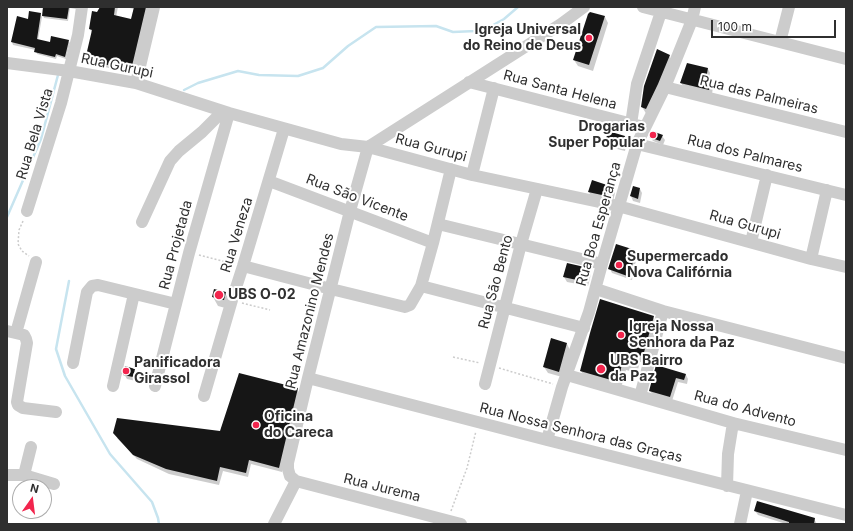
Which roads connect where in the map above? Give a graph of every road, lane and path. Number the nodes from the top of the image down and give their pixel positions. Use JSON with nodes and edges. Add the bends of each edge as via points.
{"nodes":[{"id":1,"x":82,"y":7,"type":"edge"},
{"id":2,"x":154,"y":7,"type":"edge"},
{"id":3,"x":584,"y":7,"type":"edge"},
{"id":4,"x":643,"y":7,"type":"edge"},
{"id":5,"x":695,"y":7,"type":"edge"},
{"id":6,"x":789,"y":7,"type":"edge"},
{"id":7,"x":661,"y":12,"type":"junction"},
{"id":8,"x":692,"y":20,"type":"junction"},
{"id":9,"x":780,"y":42,"type":"junction"},
{"id":10,"x":846,"y":59,"type":"edge"},
{"id":11,"x":7,"y":63,"type":"edge"},
{"id":12,"x":69,"y":71,"type":"junction"},
{"id":13,"x":469,"y":82,"type":"junction"},
{"id":14,"x":136,"y":83,"type":"junction"},
{"id":15,"x":665,"y":87,"type":"junction"},
{"id":16,"x":494,"y":88,"type":"junction"},
{"id":17,"x":226,"y":112,"type":"junction"},
{"id":18,"x":631,"y":124,"type":"junction"},
{"id":19,"x":644,"y":127,"type":"junction"},
{"id":20,"x":284,"y":129,"type":"junction"},
{"id":21,"x":846,"y":132,"type":"edge"},
{"id":22,"x":637,"y":144,"type":"junction"},
{"id":23,"x":368,"y":147,"type":"junction"},
{"id":24,"x":451,"y":169,"type":"junction"},
{"id":25,"x":472,"y":175,"type":"junction"},
{"id":26,"x":767,"y":175,"type":"junction"},
{"id":27,"x":269,"y":181,"type":"junction"},
{"id":28,"x":537,"y":189,"type":"junction"},
{"id":29,"x":827,"y":190,"type":"junction"},
{"id":30,"x":846,"y":195,"type":"edge"},
{"id":31,"x":618,"y":206,"type":"junction"},
{"id":32,"x":27,"y":211,"type":"joint"},
{"id":33,"x":350,"y":211,"type":"junction"},
{"id":34,"x":142,"y":222,"type":"dead end"},
{"id":35,"x":438,"y":224,"type":"junction"},
{"id":36,"x":751,"y":242,"type":"junction"},
{"id":37,"x":433,"y":243,"type":"junction"},
{"id":38,"x":522,"y":244,"type":"junction"},
{"id":39,"x":189,"y":253,"type":"junction"},
{"id":40,"x":811,"y":259,"type":"junction"},
{"id":41,"x":36,"y":262,"type":"joint"},
{"id":42,"x":602,"y":264,"type":"junction"},
{"id":43,"x":244,"y":266,"type":"junction"},
{"id":44,"x":846,"y":267,"type":"edge"},
{"id":45,"x":421,"y":286,"type":"junction"},
{"id":46,"x":331,"y":289,"type":"junction"},
{"id":47,"x":596,"y":289,"type":"junction"},
{"id":48,"x":134,"y":294,"type":"junction"},
{"id":49,"x":232,"y":300,"type":"junction"},
{"id":50,"x":176,"y":304,"type":"junction"},
{"id":51,"x":505,"y":307,"type":"junction"},
{"id":52,"x":270,"y":310,"type":"dead end"},
{"id":53,"x":662,"y":311,"type":"junction"},
{"id":54,"x":584,"y":328,"type":"junction"},
{"id":55,"x":12,"y":332,"type":"edge"},
{"id":56,"x":453,"y":357,"type":"dead end"},
{"id":57,"x":846,"y":358,"type":"edge"},
{"id":58,"x":73,"y":363,"type":"dead end"},
{"id":59,"x":489,"y":366,"type":"junction"},
{"id":60,"x":567,"y":375,"type":"junction"},
{"id":61,"x":308,"y":378,"type":"junction"},
{"id":62,"x":485,"y":384,"type":"dead end"},
{"id":63,"x":113,"y":386,"type":"dead end"},
{"id":64,"x":154,"y":386,"type":"dead end"},
{"id":65,"x":562,"y":387,"type":"junction"},
{"id":66,"x":204,"y":396,"type":"dead end"},
{"id":67,"x":640,"y":396,"type":"junction"},
{"id":68,"x":56,"y":412,"type":"dead end"},
{"id":69,"x":479,"y":422,"type":"junction"},
{"id":70,"x":733,"y":423,"type":"junction"},
{"id":71,"x":547,"y":440,"type":"junction"},
{"id":72,"x":31,"y":447,"type":"dead end"},
{"id":73,"x":846,"y":450,"type":"edge"},
{"id":74,"x":7,"y":475,"type":"edge"},
{"id":75,"x":24,"y":475,"type":"junction"},
{"id":76,"x":54,"y":484,"type":"dead end"},
{"id":77,"x":294,"y":485,"type":"junction"},
{"id":78,"x":727,"y":486,"type":"junction"},
{"id":79,"x":748,"y":491,"type":"junction"},
{"id":80,"x":846,"y":515,"type":"edge"},
{"id":81,"x":448,"y":520,"type":"junction"},
{"id":82,"x":274,"y":524,"type":"edge"},
{"id":83,"x":461,"y":524,"type":"edge"},
{"id":84,"x":740,"y":524,"type":"edge"}],
"edges":[{"from":1,"to":12,"type":"street","name":"Rua Bela Vista"},
{"from":2,"to":14,"type":"street"},
{"from":3,"to":13,"type":"street"},
{"from":4,"to":7,"type":"street"},
{"from":5,"to":8,"type":"street","name":"Rua Boa Esperança"},
{"from":6,"to":9,"type":"street"},
{"from":7,"to":8,"type":"street"},
{"from":7,"to":18,"type":"street","via":[[638,84]]},
{"from":8,"to":9,"type":"street"},
{"from":8,"to":15,"type":"street","name":"Rua Boa Esperança"},
{"from":9,"to":10,"type":"street"},
{"from":11,"to":12,"type":"street","name":"Rua Gurupi"},
{"from":12,"to":14,"type":"street","name":"Rua Gurupi"},
{"from":12,"to":32,"type":"street","name":"Rua Bela Vista"},
{"from":13,"to":16,"type":"street","name":"Rua Santa Helena"},
{"from":13,"to":23,"type":"street"},
{"from":14,"to":17,"type":"street","name":"Rua Gurupi"},
{"from":15,"to":19,"type":"street","name":"Rua Boa Esperança"},
{"from":15,"to":21,"type":"street","name":"Rua das Palmeiras"},
{"from":16,"to":18,"type":"street","name":"Rua Santa Helena"},
{"from":16,"to":25,"type":"street"},
{"from":17,"to":20,"type":"street","name":"Rua Gurupi"},
{"from":17,"to":34,"type":"street","via":[[170,161]]},
{"from":17,"to":39,"type":"street","name":"Rua Projetada"},
{"from":18,"to":19,"type":"street","name":"Rua Santa Helena"},
{"from":19,"to":22,"type":"street","name":"Rua Boa Esperança"},
{"from":20,"to":23,"type":"street","name":"Rua Gurupi","via":[[341,144]]},
{"from":20,"to":27,"type":"street","name":"Rua Veneza"},
{"from":22,"to":26,"type":"street","name":"Rua dos Palmares"},
{"from":22,"to":31,"type":"street","name":"Rua Boa Esperança"},
{"from":23,"to":24,"type":"street","name":"Rua Gurupi"},
{"from":23,"to":33,"type":"street","name":"Rua Amazonino Mendes"},
{"from":24,"to":25,"type":"street","name":"Rua Gurupi"},
{"from":24,"to":35,"type":"street"},
{"from":25,"to":28,"type":"street","name":"Rua Gurupi"},
{"from":26,"to":29,"type":"street","name":"Rua dos Palmares"},
{"from":26,"to":36,"type":"street"},
{"from":27,"to":33,"type":"street","name":"Rua São Vicente"},
{"from":27,"to":43,"type":"street","name":"Rua Veneza"},
{"from":28,"to":31,"type":"street","name":"Rua Gurupi"},
{"from":28,"to":38,"type":"street","name":"Rua São Bento"},
{"from":29,"to":30,"type":"street","name":"Rua dos Palmares"},
{"from":29,"to":40,"type":"street"},
{"from":31,"to":36,"type":"street","name":"Rua Gurupi"},
{"from":31,"to":42,"type":"street","name":"Rua Boa Esperança"},
{"from":32,"to":41,"type":"path","via":[[19,230],[18,244],[22,251]]},
{"from":33,"to":37,"type":"street","name":"Rua São Vicente"},
{"from":33,"to":46,"type":"street","name":"Rua Amazonino Mendes"},
{"from":35,"to":37,"type":"street"},
{"from":35,"to":38,"type":"street"},
{"from":36,"to":40,"type":"street","name":"Rua Gurupi"},
{"from":37,"to":45,"type":"street"},
{"from":38,"to":42,"type":"street"},
{"from":38,"to":51,"type":"street","name":"Rua São Bento"},
{"from":39,"to":43,"type":"path"},
{"from":39,"to":50,"type":"street","name":"Rua Projetada"},
{"from":40,"to":44,"type":"street","name":"Rua Gurupi"},
{"from":41,"to":55,"type":"street"},
{"from":42,"to":47,"type":"street","name":"Rua Boa Esperança"},
{"from":43,"to":46,"type":"street"},
{"from":43,"to":49,"type":"street","name":"Rua Veneza"},
{"from":45,"to":46,"type":"street","via":[[412,304],[405,307]]},
{"from":45,"to":51,"type":"street"},
{"from":46,"to":61,"type":"street","name":"Rua Amazonino Mendes"},
{"from":47,"to":53,"type":"street"},
{"from":47,"to":54,"type":"street","name":"Rua Boa Esperança"},
{"from":48,"to":50,"type":"street"},
{"from":48,"to":58,"type":"street","via":[[98,285],[89,288]]},
{"from":48,"to":63,"type":"street"},
{"from":49,"to":52,"type":"path"},
{"from":49,"to":66,"type":"street","name":"Rua Veneza"},
{"from":50,"to":64,"type":"street","name":"Rua Projetada"},
{"from":51,"to":54,"type":"street"},
{"from":51,"to":59,"type":"street","name":"Rua São Bento"},
{"from":53,"to":57,"type":"street"},
{"from":53,"to":67,"type":"street"},
{"from":54,"to":60,"type":"street","name":"Rua Boa Esperança"},
{"from":55,"to":68,"type":"street","via":[[24,336],[27,343],[18,405],[23,408]]},
{"from":56,"to":59,"type":"path"},
{"from":59,"to":62,"type":"street","name":"Rua São Bento"},
{"from":59,"to":65,"type":"path"},
{"from":60,"to":65,"type":"street","name":"Rua Boa Esperança"},
{"from":60,"to":67,"type":"street","name":"Rua do Advento"},
{"from":61,"to":69,"type":"street","name":"Rua Nossa Senhora das Graças"},
{"from":61,"to":77,"type":"street","name":"Rua Amazonino Mendes","via":[[288,464]]},
{"from":65,"to":71,"type":"street","name":"Rua Boa Esperança"},
{"from":67,"to":70,"type":"street","name":"Rua do Advento"},
{"from":69,"to":71,"type":"street","name":"Rua Nossa Senhora das Graças"},
{"from":69,"to":81,"type":"path","via":[[467,468]]},
{"from":70,"to":73,"type":"street","name":"Rua do Advento"},
{"from":70,"to":78,"type":"street","via":[[728,454]]},
{"from":71,"to":78,"type":"street","name":"Rua Nossa Senhora das Graças"},
{"from":72,"to":75,"type":"street"},
{"from":74,"to":75,"type":"street"},
{"from":75,"to":76,"type":"street"},
{"from":77,"to":81,"type":"street","name":"Rua Jurema"},
{"from":77,"to":82,"type":"street"},
{"from":78,"to":79,"type":"street","name":"Rua Nossa Senhora das Graças"},
{"from":79,"to":80,"type":"street","name":"Rua Nossa Senhora das Graças"},
{"from":79,"to":84,"type":"street"},
{"from":81,"to":83,"type":"street","name":"Rua Jurema"}]}
